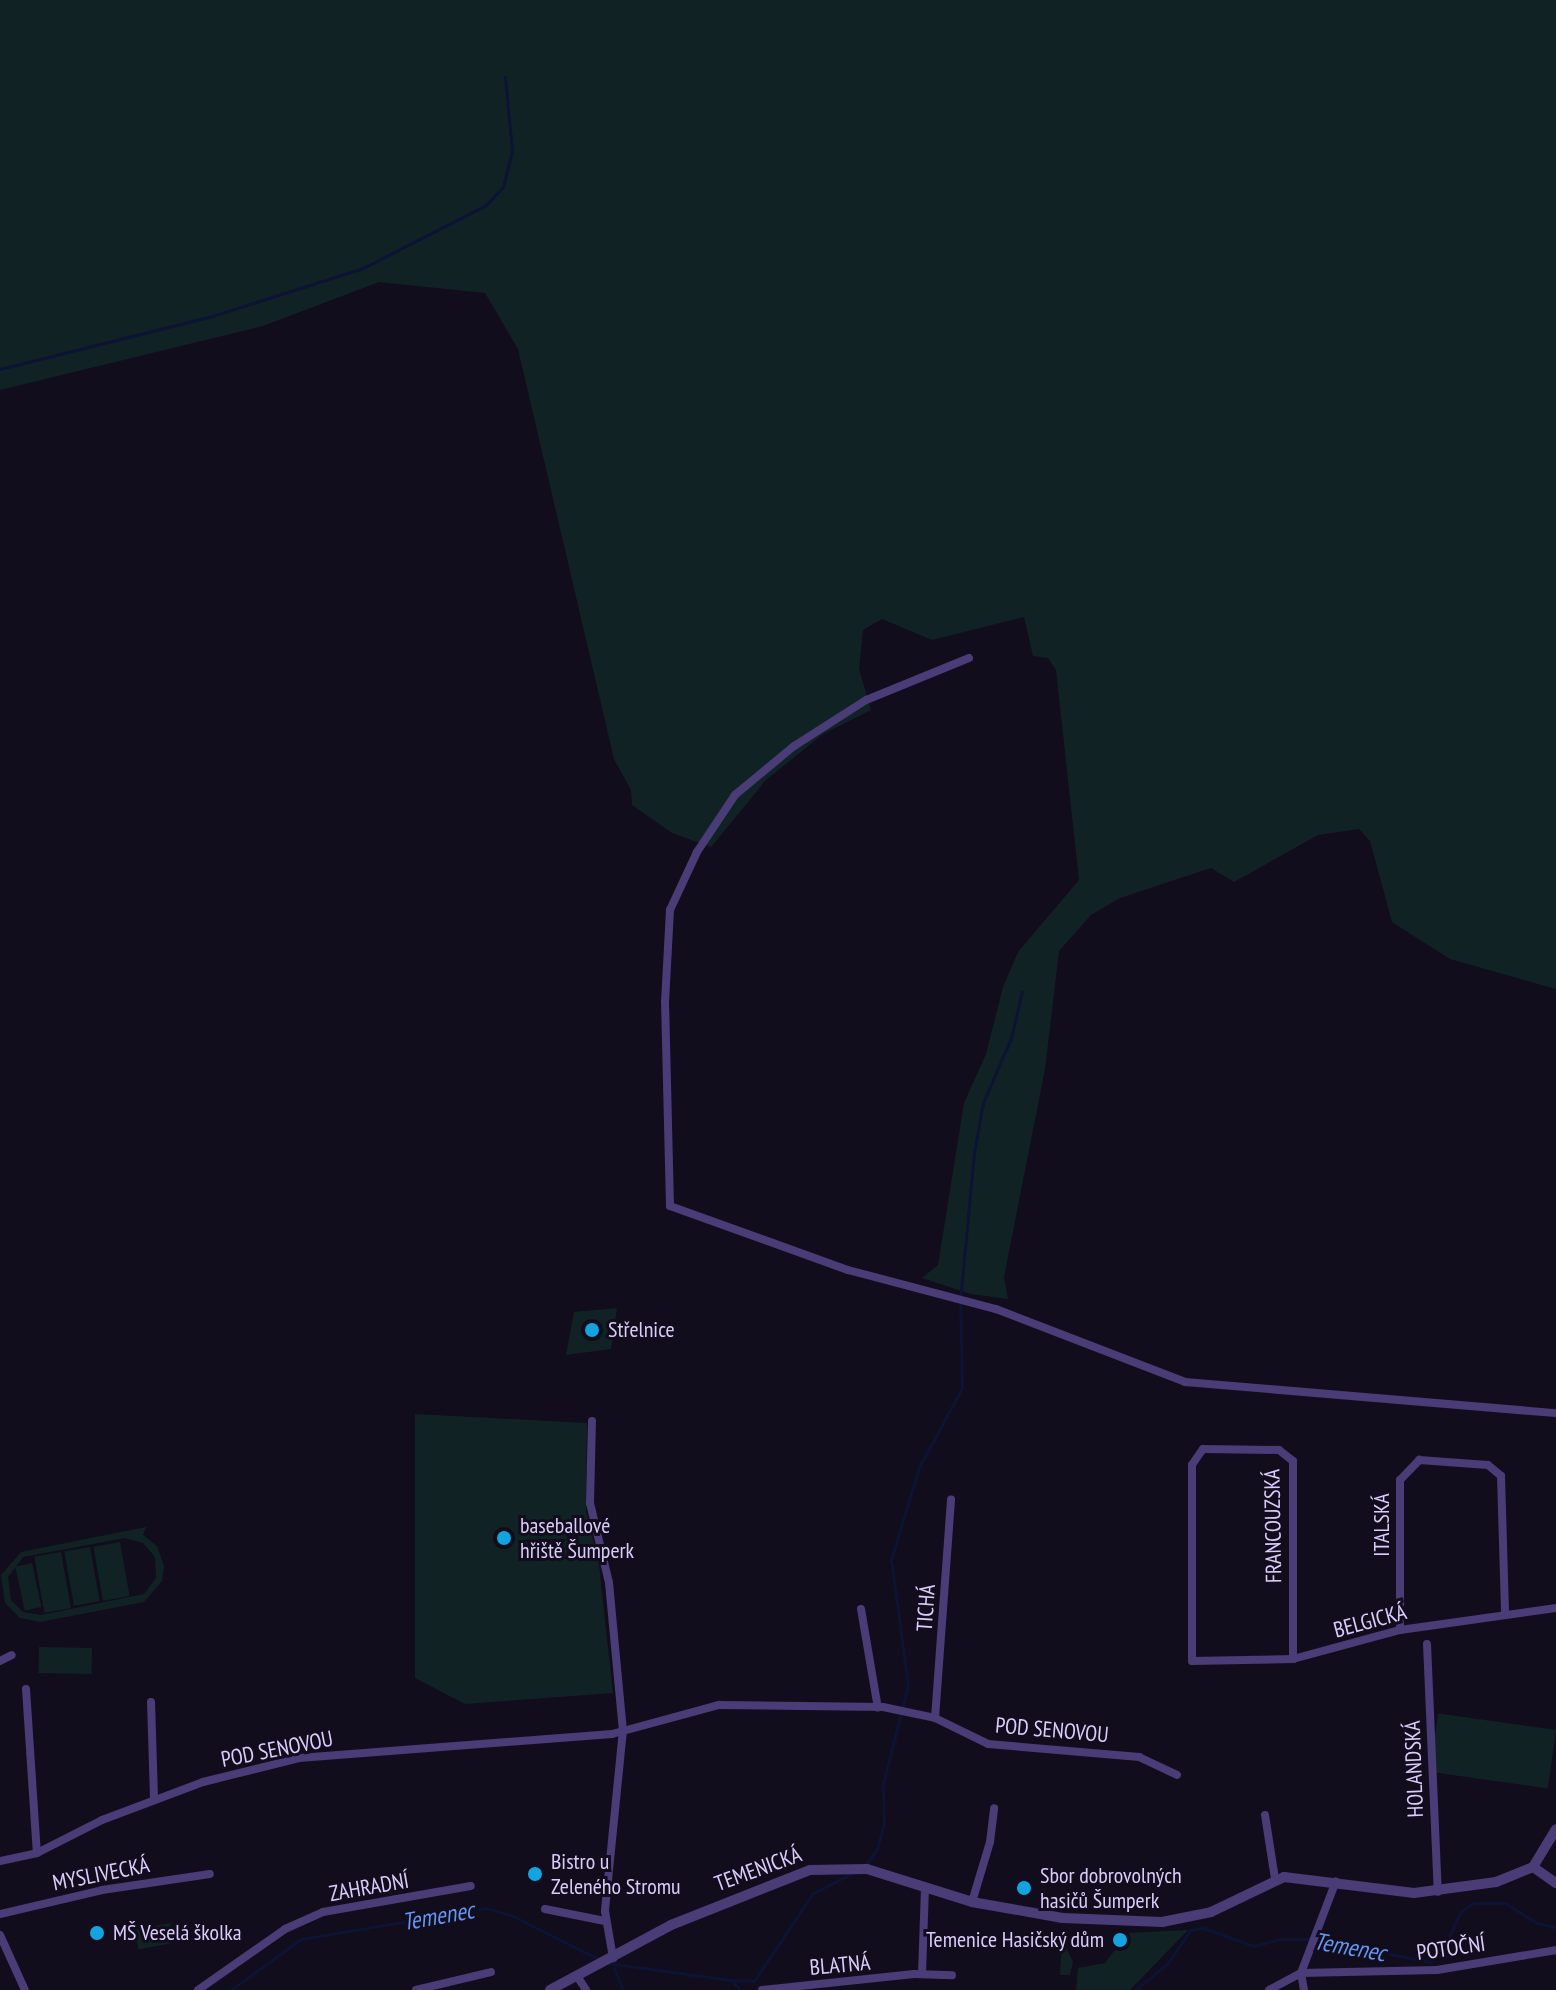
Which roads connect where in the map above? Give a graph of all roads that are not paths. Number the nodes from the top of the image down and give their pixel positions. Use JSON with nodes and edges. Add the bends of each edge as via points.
{"nodes":[{"id":1,"x":969,"y":658,"type":"dead end"},
{"id":2,"x":1556,"y":1413,"type":"edge"},
{"id":3,"x":592,"y":1421,"type":"dead end"},
{"id":4,"x":951,"y":1500,"type":"dead end"},
{"id":5,"x":1556,"y":1608,"type":"edge"},
{"id":6,"x":861,"y":1609,"type":"dead end"},
{"id":7,"x":1505,"y":1613,"type":"junction"},
{"id":8,"x":1400,"y":1630,"type":"junction"},
{"id":9,"x":1427,"y":1644,"type":"dead end"},
{"id":10,"x":12,"y":1655,"type":"dead end"},
{"id":11,"x":1293,"y":1659,"type":"junction"},
{"id":12,"x":0,"y":1661,"type":"edge"},
{"id":13,"x":1192,"y":1661,"type":"joint"},
{"id":14,"x":26,"y":1689,"type":"dead end"},
{"id":15,"x":151,"y":1702,"type":"dead end"},
{"id":16,"x":878,"y":1708,"type":"junction"},
{"id":17,"x":935,"y":1718,"type":"junction"},
{"id":18,"x":623,"y":1730,"type":"junction"},
{"id":19,"x":1177,"y":1775,"type":"dead end"},
{"id":20,"x":154,"y":1800,"type":"junction"},
{"id":21,"x":994,"y":1808,"type":"dead end"},
{"id":22,"x":1265,"y":1815,"type":"dead end"},
{"id":23,"x":1556,"y":1829,"type":"edge"},
{"id":24,"x":37,"y":1853,"type":"junction"},
{"id":25,"x":0,"y":1861,"type":"edge"},
{"id":26,"x":1533,"y":1867,"type":"junction"},
{"id":27,"x":210,"y":1874,"type":"dead end"},
{"id":28,"x":1275,"y":1879,"type":"junction"},
{"id":29,"x":1336,"y":1881,"type":"junction"},
{"id":30,"x":1556,"y":1883,"type":"edge"},
{"id":31,"x":471,"y":1886,"type":"dead end"},
{"id":32,"x":925,"y":1887,"type":"junction"},
{"id":33,"x":1438,"y":1892,"type":"junction"},
{"id":34,"x":972,"y":1902,"type":"junction"},
{"id":35,"x":545,"y":1909,"type":"dead end"},
{"id":36,"x":0,"y":1914,"type":"edge"},
{"id":37,"x":605,"y":1921,"type":"junction"},
{"id":38,"x":0,"y":1935,"type":"edge"},
{"id":39,"x":1556,"y":1950,"type":"edge"},
{"id":40,"x":610,"y":1959,"type":"junction"},
{"id":41,"x":491,"y":1972,"type":"dead end"},
{"id":42,"x":582,"y":1973,"type":"junction"},
{"id":43,"x":1301,"y":1973,"type":"junction"},
{"id":44,"x":922,"y":1974,"type":"junction"},
{"id":45,"x":952,"y":1975,"type":"dead end"},
{"id":46,"x":25,"y":1990,"type":"edge"},
{"id":47,"x":198,"y":1990,"type":"edge"},
{"id":48,"x":416,"y":1990,"type":"edge"},
{"id":49,"x":550,"y":1990,"type":"edge"},
{"id":50,"x":586,"y":1990,"type":"edge"},
{"id":51,"x":762,"y":1990,"type":"edge"},
{"id":52,"x":1269,"y":1990,"type":"edge"},
{"id":53,"x":1304,"y":1990,"type":"edge"}],
"edges":[{"from":1,"to":2,"type":"street","via":[[866,700],[794,746],[735,795],[697,852],[670,910],[665,1001],[670,1206],[848,1270],[996,1309],[1185,1382]]},
{"from":3,"to":18,"type":"street","via":[[590,1503],[609,1583]]},
{"from":4,"to":17,"type":"street","name":"TICHÁ"},
{"from":5,"to":7,"type":"street","name":"BELGICKÁ"},
{"from":6,"to":16,"type":"street"},
{"from":7,"to":8,"type":"street","name":"BELGICKÁ"},
{"from":7,"to":8,"type":"street","name":"ITALSKÁ","via":[[1501,1476],[1488,1465],[1419,1460],[1400,1480]]},
{"from":8,"to":11,"type":"street","name":"BELGICKÁ"},
{"from":9,"to":33,"type":"street","name":"HOLANDSKÁ"},
{"from":10,"to":12,"type":"street"},
{"from":11,"to":13,"type":"street","name":"BELGICKÁ"},
{"from":11,"to":13,"type":"street","name":"FRANCOUZSKÁ","via":[[1293,1461],[1279,1450],[1213,1447],[1195,1455],[1192,1465]]},
{"from":14,"to":24,"type":"street"},
{"from":15,"to":20,"type":"street"},
{"from":16,"to":17,"type":"street","name":"POD SENOVOU"},
{"from":16,"to":18,"type":"street","name":"POD SENOVOU","via":[[719,1705]]},
{"from":17,"to":19,"type":"street","name":"POD SENOVOU","via":[[988,1744],[1139,1757]]},
{"from":18,"to":20,"type":"street","name":"POD SENOVOU","via":[[299,1758]]},
{"from":18,"to":37,"type":"street"},
{"from":20,"to":24,"type":"street","name":"POD SENOVOU"},
{"from":21,"to":34,"type":"street"},
{"from":22,"to":28,"type":"street"},
{"from":23,"to":26,"type":"street"},
{"from":24,"to":25,"type":"street","name":"POD SENOVOU"},
{"from":26,"to":30,"type":"street"},
{"from":26,"to":33,"type":"street","name":"TEMENICKÁ","via":[[1496,1882]]},
{"from":27,"to":36,"type":"street","name":"MYSLIVECKÁ","via":[[102,1890]]},
{"from":28,"to":29,"type":"street","name":"TEMENICKÁ"},
{"from":28,"to":34,"type":"street","name":"TEMENICKÁ","via":[[1211,1912],[1162,1922],[1063,1918]]},
{"from":29,"to":33,"type":"street","name":"TEMENICKÁ"},
{"from":29,"to":43,"type":"street"},
{"from":31,"to":47,"type":"street","name":"ZAHRADNÍ","via":[[323,1912],[285,1929]]},
{"from":32,"to":34,"type":"street","name":"TEMENICKÁ"},
{"from":32,"to":40,"type":"street","name":"TEMENICKÁ","via":[[867,1869],[810,1870],[723,1902]]},
{"from":32,"to":44,"type":"street"},
{"from":35,"to":37,"type":"street"},
{"from":37,"to":40,"type":"street"},
{"from":38,"to":46,"type":"street"},
{"from":39,"to":43,"type":"street","name":"POTOČNÍ","via":[[1437,1970]]},
{"from":40,"to":42,"type":"street","name":"TEMENICKÁ"},
{"from":41,"to":48,"type":"street"},
{"from":42,"to":49,"type":"street","name":"TEMENICKÁ"},
{"from":42,"to":50,"type":"street"},
{"from":43,"to":52,"type":"street","name":"POTOČNÍ"},
{"from":43,"to":53,"type":"street"},
{"from":44,"to":45,"type":"street","name":"BLATNÁ"},
{"from":44,"to":51,"type":"street","name":"BLATNÁ"}]}
